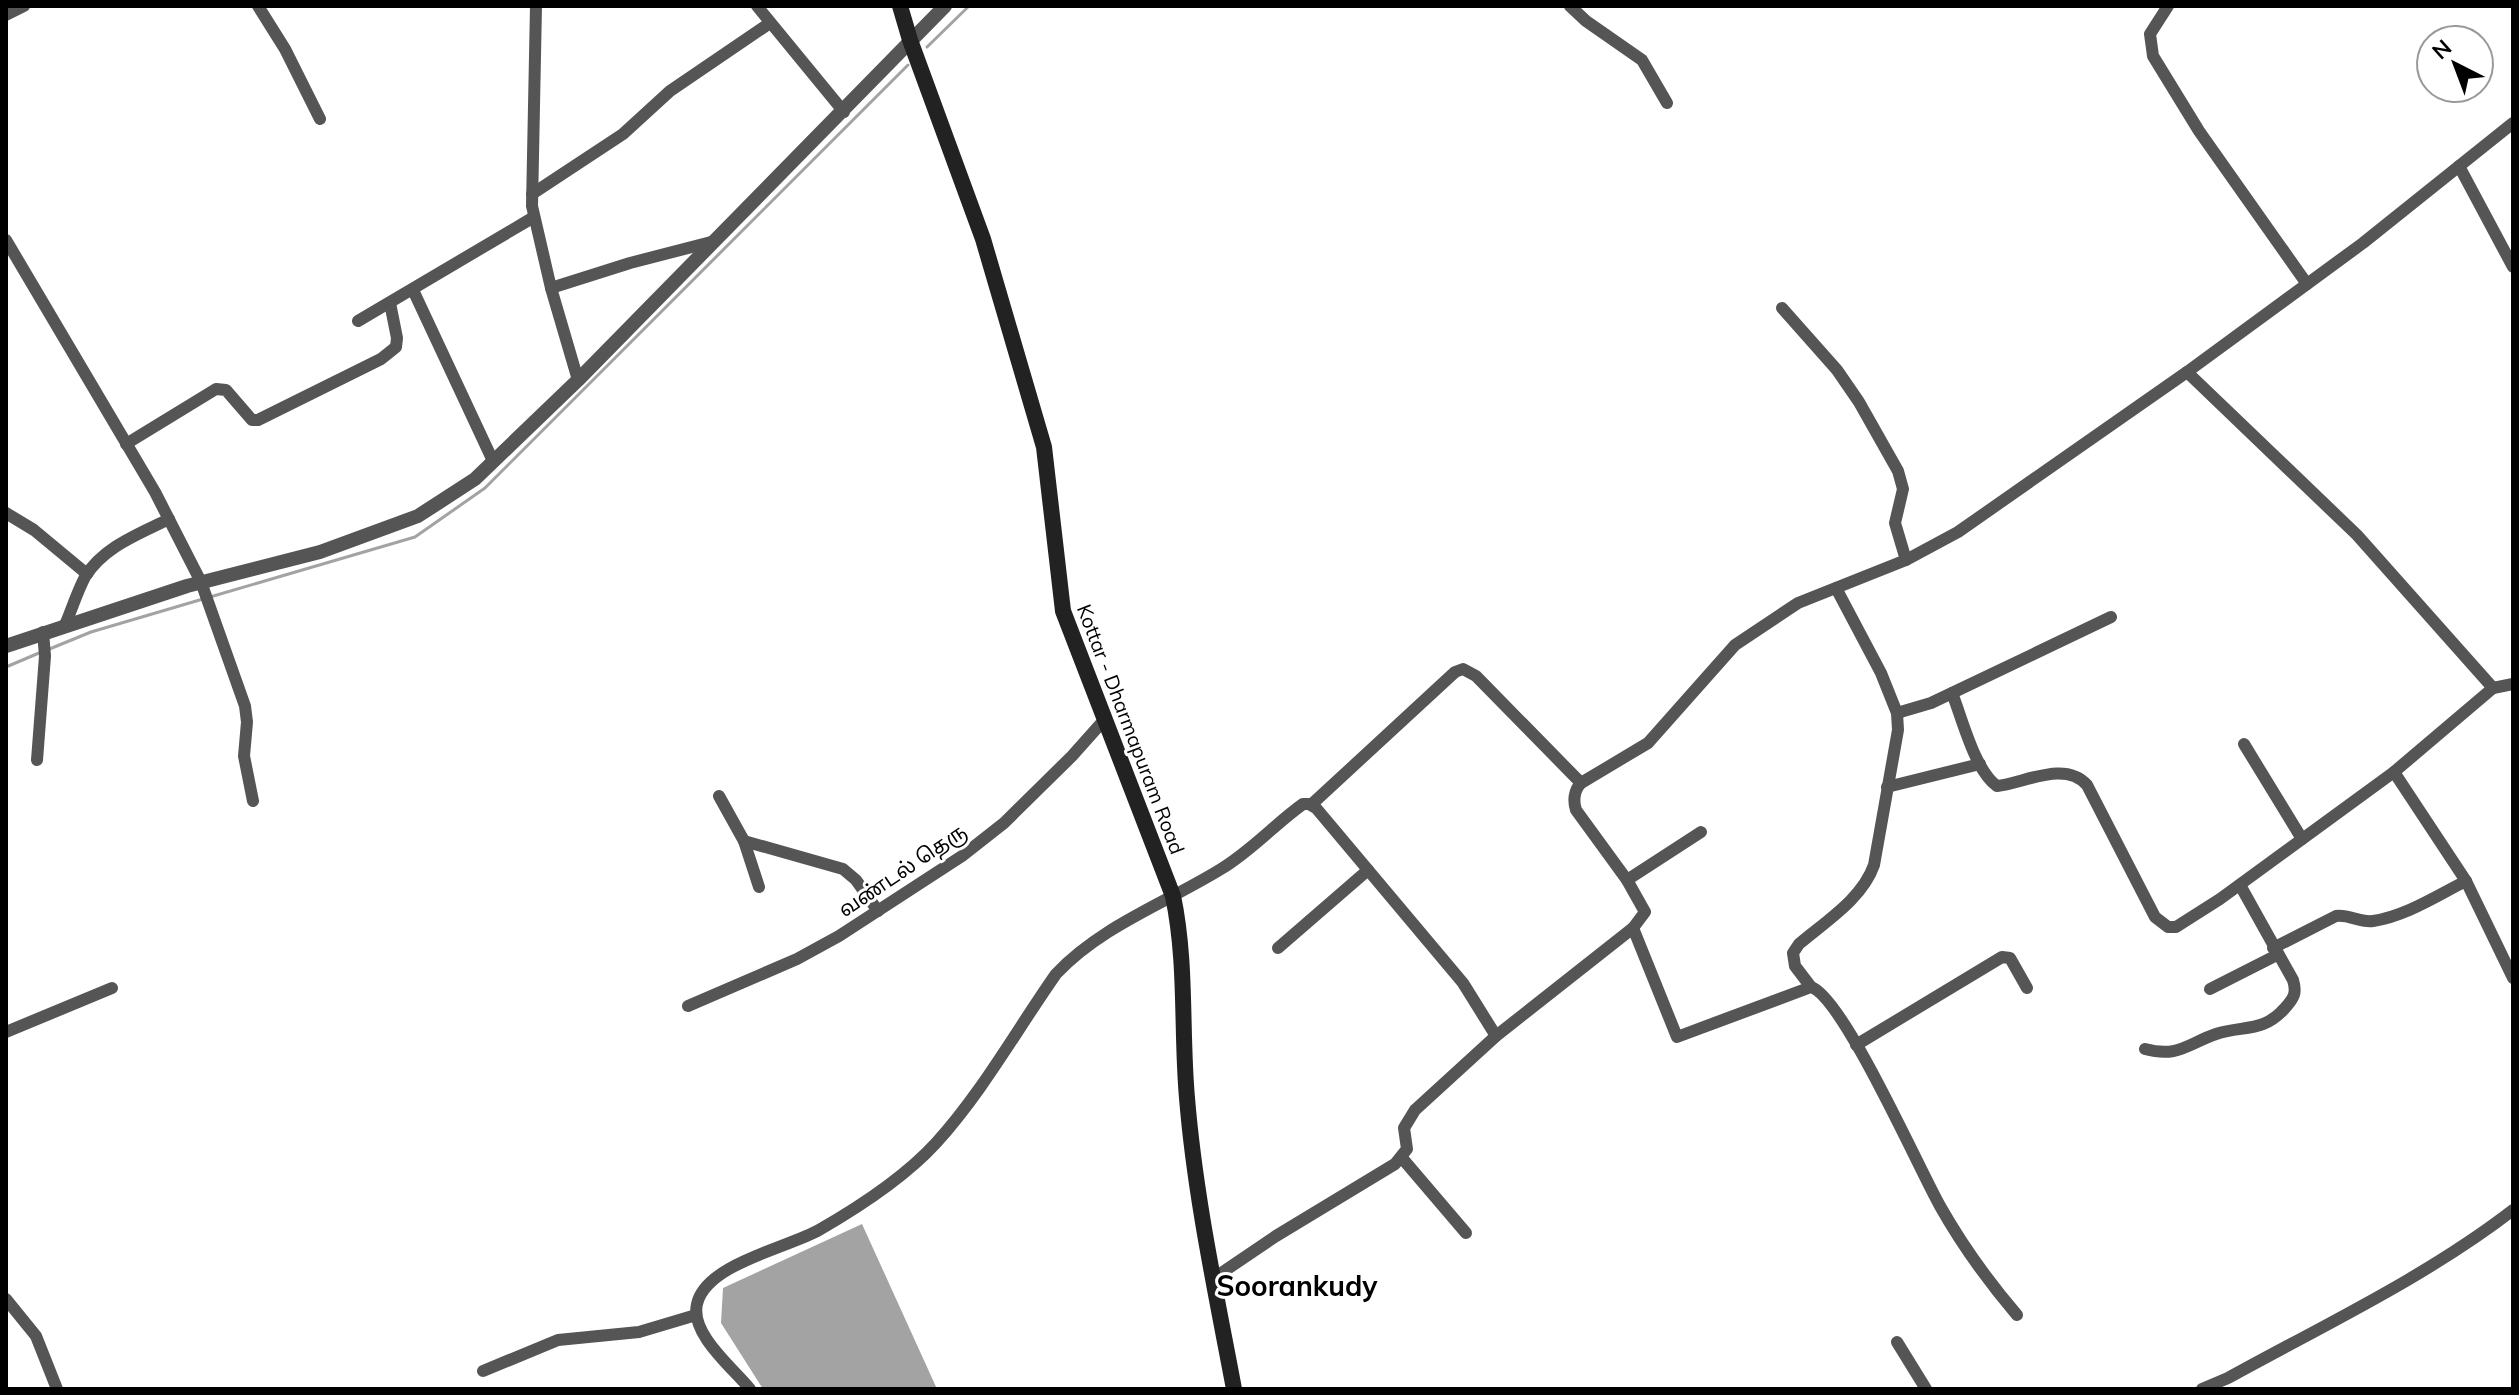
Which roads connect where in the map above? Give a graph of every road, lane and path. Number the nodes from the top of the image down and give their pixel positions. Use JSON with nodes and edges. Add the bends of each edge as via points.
{"nodes":[{"id":1,"x":24,"y":6,"type":"edge"},
{"id":2,"x":258,"y":6,"type":"edge"},
{"id":3,"x":536,"y":6,"type":"edge"},
{"id":4,"x":757,"y":6,"type":"edge"},
{"id":5,"x":900,"y":6,"type":"edge"},
{"id":6,"x":945,"y":6,"type":"edge"},
{"id":7,"x":1570,"y":6,"type":"edge"},
{"id":8,"x":2168,"y":6,"type":"edge"},
{"id":9,"x":6,"y":15,"type":"edge"},
{"id":10,"x":770,"y":23,"type":"junction"},
{"id":11,"x":910,"y":40,"type":"junction"},
{"id":12,"x":1667,"y":103,"type":"dead end"},
{"id":13,"x":844,"y":112,"type":"junction"},
{"id":14,"x":320,"y":119,"type":"dead end"},
{"id":15,"x":2513,"y":123,"type":"edge"},
{"id":16,"x":2459,"y":166,"type":"junction"},
{"id":17,"x":532,"y":194,"type":"junction"},
{"id":18,"x":534,"y":217,"type":"junction"},
{"id":19,"x":6,"y":240,"type":"edge"},
{"id":20,"x":715,"y":241,"type":"junction"},
{"id":21,"x":2513,"y":267,"type":"edge"},
{"id":22,"x":2307,"y":284,"type":"junction"},
{"id":23,"x":551,"y":288,"type":"junction"},
{"id":24,"x":413,"y":290,"type":"junction"},
{"id":25,"x":390,"y":303,"type":"junction"},
{"id":26,"x":1782,"y":308,"type":"dead end"},
{"id":27,"x":358,"y":321,"type":"dead end"},
{"id":28,"x":2187,"y":372,"type":"junction"},
{"id":29,"x":578,"y":380,"type":"junction"},
{"id":30,"x":126,"y":444,"type":"junction"},
{"id":31,"x":493,"y":461,"type":"junction"},
{"id":32,"x":6,"y":513,"type":"edge"},
{"id":33,"x":169,"y":519,"type":"junction"},
{"id":34,"x":1906,"y":560,"type":"junction"},
{"id":35,"x":87,"y":574,"type":"junction"},
{"id":36,"x":1836,"y":588,"type":"junction"},
{"id":37,"x":204,"y":590,"type":"junction"},
{"id":38,"x":2111,"y":617,"type":"dead end"},
{"id":39,"x":65,"y":625,"type":"junction"},
{"id":40,"x":44,"y":635,"type":"junction"},
{"id":41,"x":6,"y":646,"type":"edge"},
{"id":42,"x":2513,"y":683,"type":"edge"},
{"id":43,"x":2493,"y":688,"type":"junction"},
{"id":44,"x":1952,"y":693,"type":"junction"},
{"id":45,"x":1897,"y":713,"type":"junction"},
{"id":46,"x":1105,"y":719,"type":"junction"},
{"id":47,"x":2244,"y":744,"type":"dead end"},
{"id":48,"x":37,"y":760,"type":"dead end"},
{"id":49,"x":1980,"y":764,"type":"junction"},
{"id":50,"x":2394,"y":772,"type":"junction"},
{"id":51,"x":1581,"y":783,"type":"junction"},
{"id":52,"x":1887,"y":787,"type":"junction"},
{"id":53,"x":719,"y":796,"type":"dead end"},
{"id":54,"x":253,"y":801,"type":"dead end"},
{"id":55,"x":1312,"y":804,"type":"junction"},
{"id":56,"x":1701,"y":832,"type":"dead end"},
{"id":57,"x":2302,"y":839,"type":"junction"},
{"id":58,"x":744,"y":841,"type":"junction"},
{"id":59,"x":1368,"y":870,"type":"junction"},
{"id":60,"x":1627,"y":880,"type":"junction"},
{"id":61,"x":2466,"y":881,"type":"junction"},
{"id":62,"x":2240,"y":885,"type":"junction"},
{"id":63,"x":759,"y":887,"type":"dead end"},
{"id":64,"x":1173,"y":896,"type":"junction"},
{"id":65,"x":878,"y":911,"type":"junction"},
{"id":66,"x":1633,"y":928,"type":"junction"},
{"id":67,"x":1278,"y":948,"type":"dead end"},
{"id":68,"x":2275,"y":952,"type":"junction"},
{"id":69,"x":2513,"y":978,"type":"edge"},
{"id":70,"x":1811,"y":987,"type":"junction"},
{"id":71,"x":112,"y":988,"type":"dead end"},
{"id":72,"x":2027,"y":988,"type":"dead end"},
{"id":73,"x":2210,"y":989,"type":"dead end"},
{"id":74,"x":688,"y":1006,"type":"dead end"},
{"id":75,"x":6,"y":1032,"type":"edge"},
{"id":76,"x":1496,"y":1036,"type":"junction"},
{"id":77,"x":1856,"y":1045,"type":"junction"},
{"id":78,"x":2145,"y":1049,"type":"dead end"},
{"id":79,"x":1402,"y":1158,"type":"junction"},
{"id":80,"x":2513,"y":1210,"type":"edge"},
{"id":81,"x":1466,"y":1233,"type":"dead end"},
{"id":82,"x":1214,"y":1278,"type":"junction"},
{"id":83,"x":6,"y":1299,"type":"edge"},
{"id":84,"x":696,"y":1315,"type":"junction"},
{"id":85,"x":2017,"y":1315,"type":"dead end"},
{"id":86,"x":1897,"y":1342,"type":"dead end"},
{"id":87,"x":483,"y":1371,"type":"dead end"},
{"id":88,"x":57,"y":1389,"type":"edge"},
{"id":89,"x":750,"y":1389,"type":"edge"},
{"id":90,"x":1234,"y":1389,"type":"edge"},
{"id":91,"x":1926,"y":1389,"type":"edge"},
{"id":92,"x":2202,"y":1389,"type":"edge"}],
"edges":[{"from":1,"to":9,"type":"street"},
{"from":2,"to":14,"type":"street"},
{"from":3,"to":17,"type":"street"},
{"from":4,"to":10,"type":"street"},
{"from":5,"to":11,"type":"main road","name":"Kottar - Dharmapuram Road"},
{"from":6,"to":11,"type":"street"},
{"from":7,"to":12,"type":"street","via":[[1642,60]]},
{"from":8,"to":22,"type":"street","via":[[2150,34],[2153,56]]},
{"from":10,"to":13,"type":"street"},
{"from":10,"to":17,"type":"street","via":[[670,91],[623,134]]},
{"from":11,"to":13,"type":"street"},
{"from":11,"to":46,"type":"main road","name":"Kottar - Dharmapuram Road","via":[[983,239],[1044,447],[1063,611]]},
{"from":13,"to":20,"type":"street"},
{"from":15,"to":16,"type":"street"},
{"from":16,"to":21,"type":"street"},
{"from":16,"to":22,"type":"street"},
{"from":17,"to":18,"type":"street"},
{"from":18,"to":23,"type":"street"},
{"from":18,"to":24,"type":"street"},
{"from":19,"to":30,"type":"street"},
{"from":20,"to":23,"type":"street"},
{"from":20,"to":29,"type":"street"},
{"from":22,"to":28,"type":"street"},
{"from":23,"to":29,"type":"street"},
{"from":24,"to":25,"type":"street"},
{"from":24,"to":31,"type":"street"},
{"from":25,"to":27,"type":"street"},
{"from":25,"to":30,"type":"street","via":[[396,347],[381,359],[258,420],[252,420],[226,390],[216,389]]},
{"from":26,"to":34,"type":"street","via":[[1837,370],[1898,471],[1903,489],[1895,523]]},
{"from":28,"to":34,"type":"street","via":[[1958,532]]},
{"from":28,"to":43,"type":"street","via":[[2357,535]]},
{"from":29,"to":31,"type":"street"},
{"from":30,"to":33,"type":"street"},
{"from":31,"to":37,"type":"street","via":[[418,516]]},
{"from":32,"to":35,"type":"street"},
{"from":33,"to":35,"type":"street","via":[[122,542]]},
{"from":33,"to":37,"type":"street"},
{"from":34,"to":36,"type":"street"},
{"from":35,"to":39,"type":"street"},
{"from":36,"to":45,"type":"street"},
{"from":36,"to":51,"type":"street","via":[[1798,603],[1735,645],[1648,743]]},
{"from":37,"to":39,"type":"street"},
{"from":37,"to":54,"type":"street","via":[[245,706],[244,756]]},
{"from":38,"to":44,"type":"street"},
{"from":39,"to":40,"type":"street"},
{"from":40,"to":41,"type":"street"},
{"from":40,"to":48,"type":"street"},
{"from":42,"to":43,"type":"street"},
{"from":43,"to":50,"type":"street"},
{"from":44,"to":45,"type":"street"},
{"from":44,"to":49,"type":"street"},
{"from":45,"to":52,"type":"street"},
{"from":46,"to":64,"type":"main road","name":"Kottar - Dharmapuram Road"},
{"from":46,"to":65,"type":"street","name":"வண்டல் தெரு","via":[[1004,823]]},
{"from":47,"to":57,"type":"street"},
{"from":49,"to":52,"type":"street"},
{"from":49,"to":62,"type":"street","via":[[1997,786],[2026,778],[2080,777],[2155,917],[2168,927]]},
{"from":50,"to":57,"type":"street"},
{"from":50,"to":61,"type":"street"},
{"from":51,"to":55,"type":"street","via":[[1463,669]]},
{"from":51,"to":60,"type":"street","via":[[1576,810]]},
{"from":52,"to":70,"type":"street","via":[[1867,884],[1793,953],[1795,966]]},
{"from":53,"to":58,"type":"street"},
{"from":55,"to":59,"type":"street"},
{"from":55,"to":64,"type":"street","via":[[1301,806],[1224,868]]},
{"from":56,"to":60,"type":"street"},
{"from":57,"to":62,"type":"street"},
{"from":58,"to":63,"type":"street"},
{"from":58,"to":65,"type":"street","via":[[843,869]]},
{"from":59,"to":67,"type":"street"},
{"from":59,"to":76,"type":"street","via":[[1463,983]]},
{"from":60,"to":66,"type":"street","via":[[1645,912]]},
{"from":61,"to":68,"type":"street","via":[[2399,914],[2371,921],[2336,916]]},
{"from":61,"to":69,"type":"street"},
{"from":62,"to":68,"type":"street"},
{"from":64,"to":82,"type":"main road","name":"Kottar - Dharmapuram Road","via":[[1180,933],[1196,1183]]},
{"from":64,"to":84,"type":"street","via":[[1067,962],[987,1081],[934,1146],[816,1232],[714,1280],[697,1303]]},
{"from":65,"to":74,"type":"street","name":"வண்டல் தெரு","via":[[797,959]]},
{"from":66,"to":70,"type":"street","via":[[1677,1037]]},
{"from":66,"to":76,"type":"street"},
{"from":68,"to":73,"type":"street"},
{"from":68,"to":78,"type":"street","via":[[2296,992],[2274,1019],[2170,1054]]},
{"from":70,"to":77,"type":"street","via":[[1827,998]]},
{"from":71,"to":75,"type":"street"},
{"from":72,"to":77,"type":"street","via":[[2010,958],[2002,957]]},
{"from":76,"to":79,"type":"street","via":[[1408,1118]]},
{"from":77,"to":85,"type":"street","via":[[1939,1205]]},
{"from":79,"to":81,"type":"street"},
{"from":79,"to":82,"type":"street"},
{"from":80,"to":92,"type":"street","via":[[2404,1280]]},
{"from":82,"to":90,"type":"main road","name":"Kottar - Dharmapuram Road"},
{"from":83,"to":88,"type":"street","via":[[36,1336]]},
{"from":84,"to":87,"type":"street","via":[[639,1332],[558,1340]]},
{"from":84,"to":89,"type":"street","via":[[705,1337]]},
{"from":86,"to":91,"type":"street"}]}
